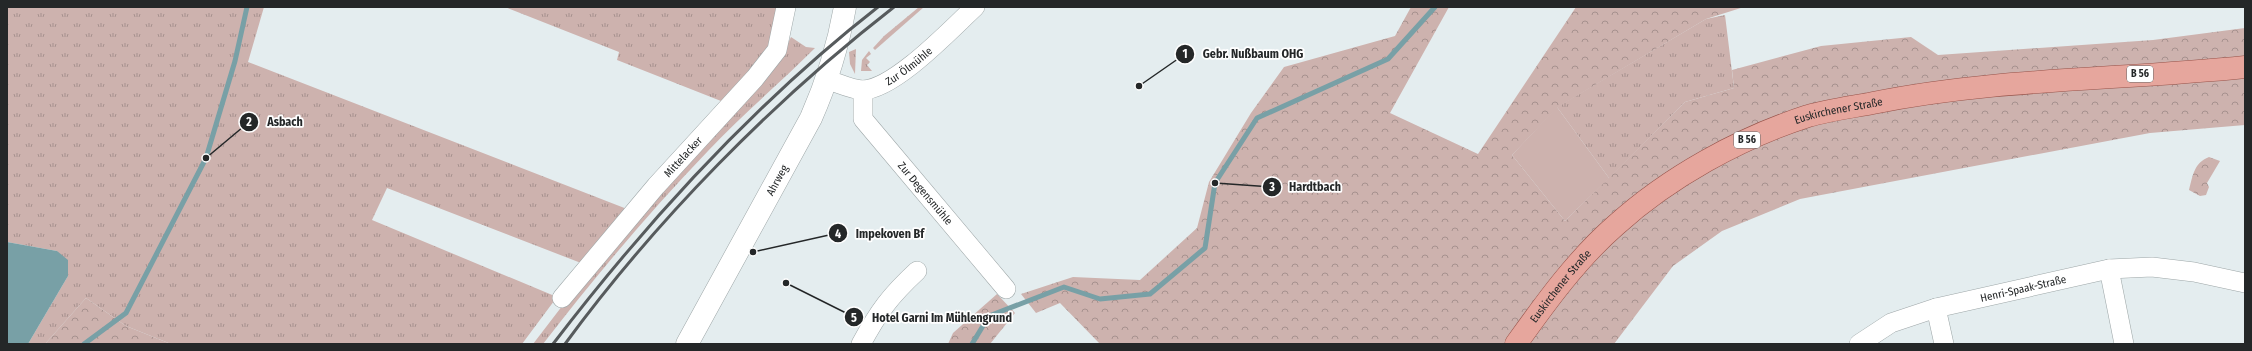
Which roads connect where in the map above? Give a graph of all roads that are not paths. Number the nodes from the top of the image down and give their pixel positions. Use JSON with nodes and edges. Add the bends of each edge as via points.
{"nodes":[{"id":1,"x":786,"y":7,"type":"edge"},
{"id":2,"x":845,"y":7,"type":"edge"},
{"id":3,"x":975,"y":7,"type":"edge"},
{"id":4,"x":2245,"y":67,"type":"edge"},
{"id":5,"x":828,"y":80,"type":"junction"},
{"id":6,"x":863,"y":90,"type":"junction"},
{"id":7,"x":2110,"y":270,"type":"junction"},
{"id":8,"x":917,"y":271,"type":"dead end"},
{"id":9,"x":2245,"y":283,"type":"edge"},
{"id":10,"x":1006,"y":289,"type":"dead end"},
{"id":11,"x":562,"y":298,"type":"dead end"},
{"id":12,"x":1936,"y":308,"type":"junction"},
{"id":13,"x":687,"y":344,"type":"edge"},
{"id":14,"x":861,"y":344,"type":"edge"},
{"id":15,"x":1516,"y":344,"type":"edge"},
{"id":16,"x":1859,"y":344,"type":"edge"},
{"id":17,"x":1944,"y":344,"type":"edge"},
{"id":18,"x":2124,"y":344,"type":"edge"}],
"edges":[{"from":1,"to":11,"type":"street","name":"Mittelacker","via":[[777,50],[755,78],[656,186]]},
{"from":2,"to":5,"type":"street","name":"Ahrweg"},
{"from":3,"to":6,"type":"street","name":"Zur Ölmühle","via":[[911,65],[888,82]]},
{"from":4,"to":15,"type":"main road","name":"Euskirchener Straße","number":"B 56","via":[[2052,80],[1917,94],[1810,116],[1760,134],[1713,156],[1616,224],[1548,299]]},
{"from":5,"to":6,"type":"street"},
{"from":5,"to":13,"type":"street","name":"Ahrweg","via":[[811,118]]},
{"from":6,"to":10,"type":"street","name":"Zur Degensmühle","via":[[863,119]]},
{"from":7,"to":9,"type":"street","name":"Henri-Spaak-Straße","via":[[2159,268],[2194,272]]},
{"from":7,"to":12,"type":"street","name":"Henri-Spaak-Straße"},
{"from":7,"to":18,"type":"street"},
{"from":8,"to":14,"type":"street","via":[[892,294],[877,314]]},
{"from":12,"to":16,"type":"street","name":"Henri-Spaak-Straße","via":[[1891,323]]},
{"from":12,"to":17,"type":"street"}]}
